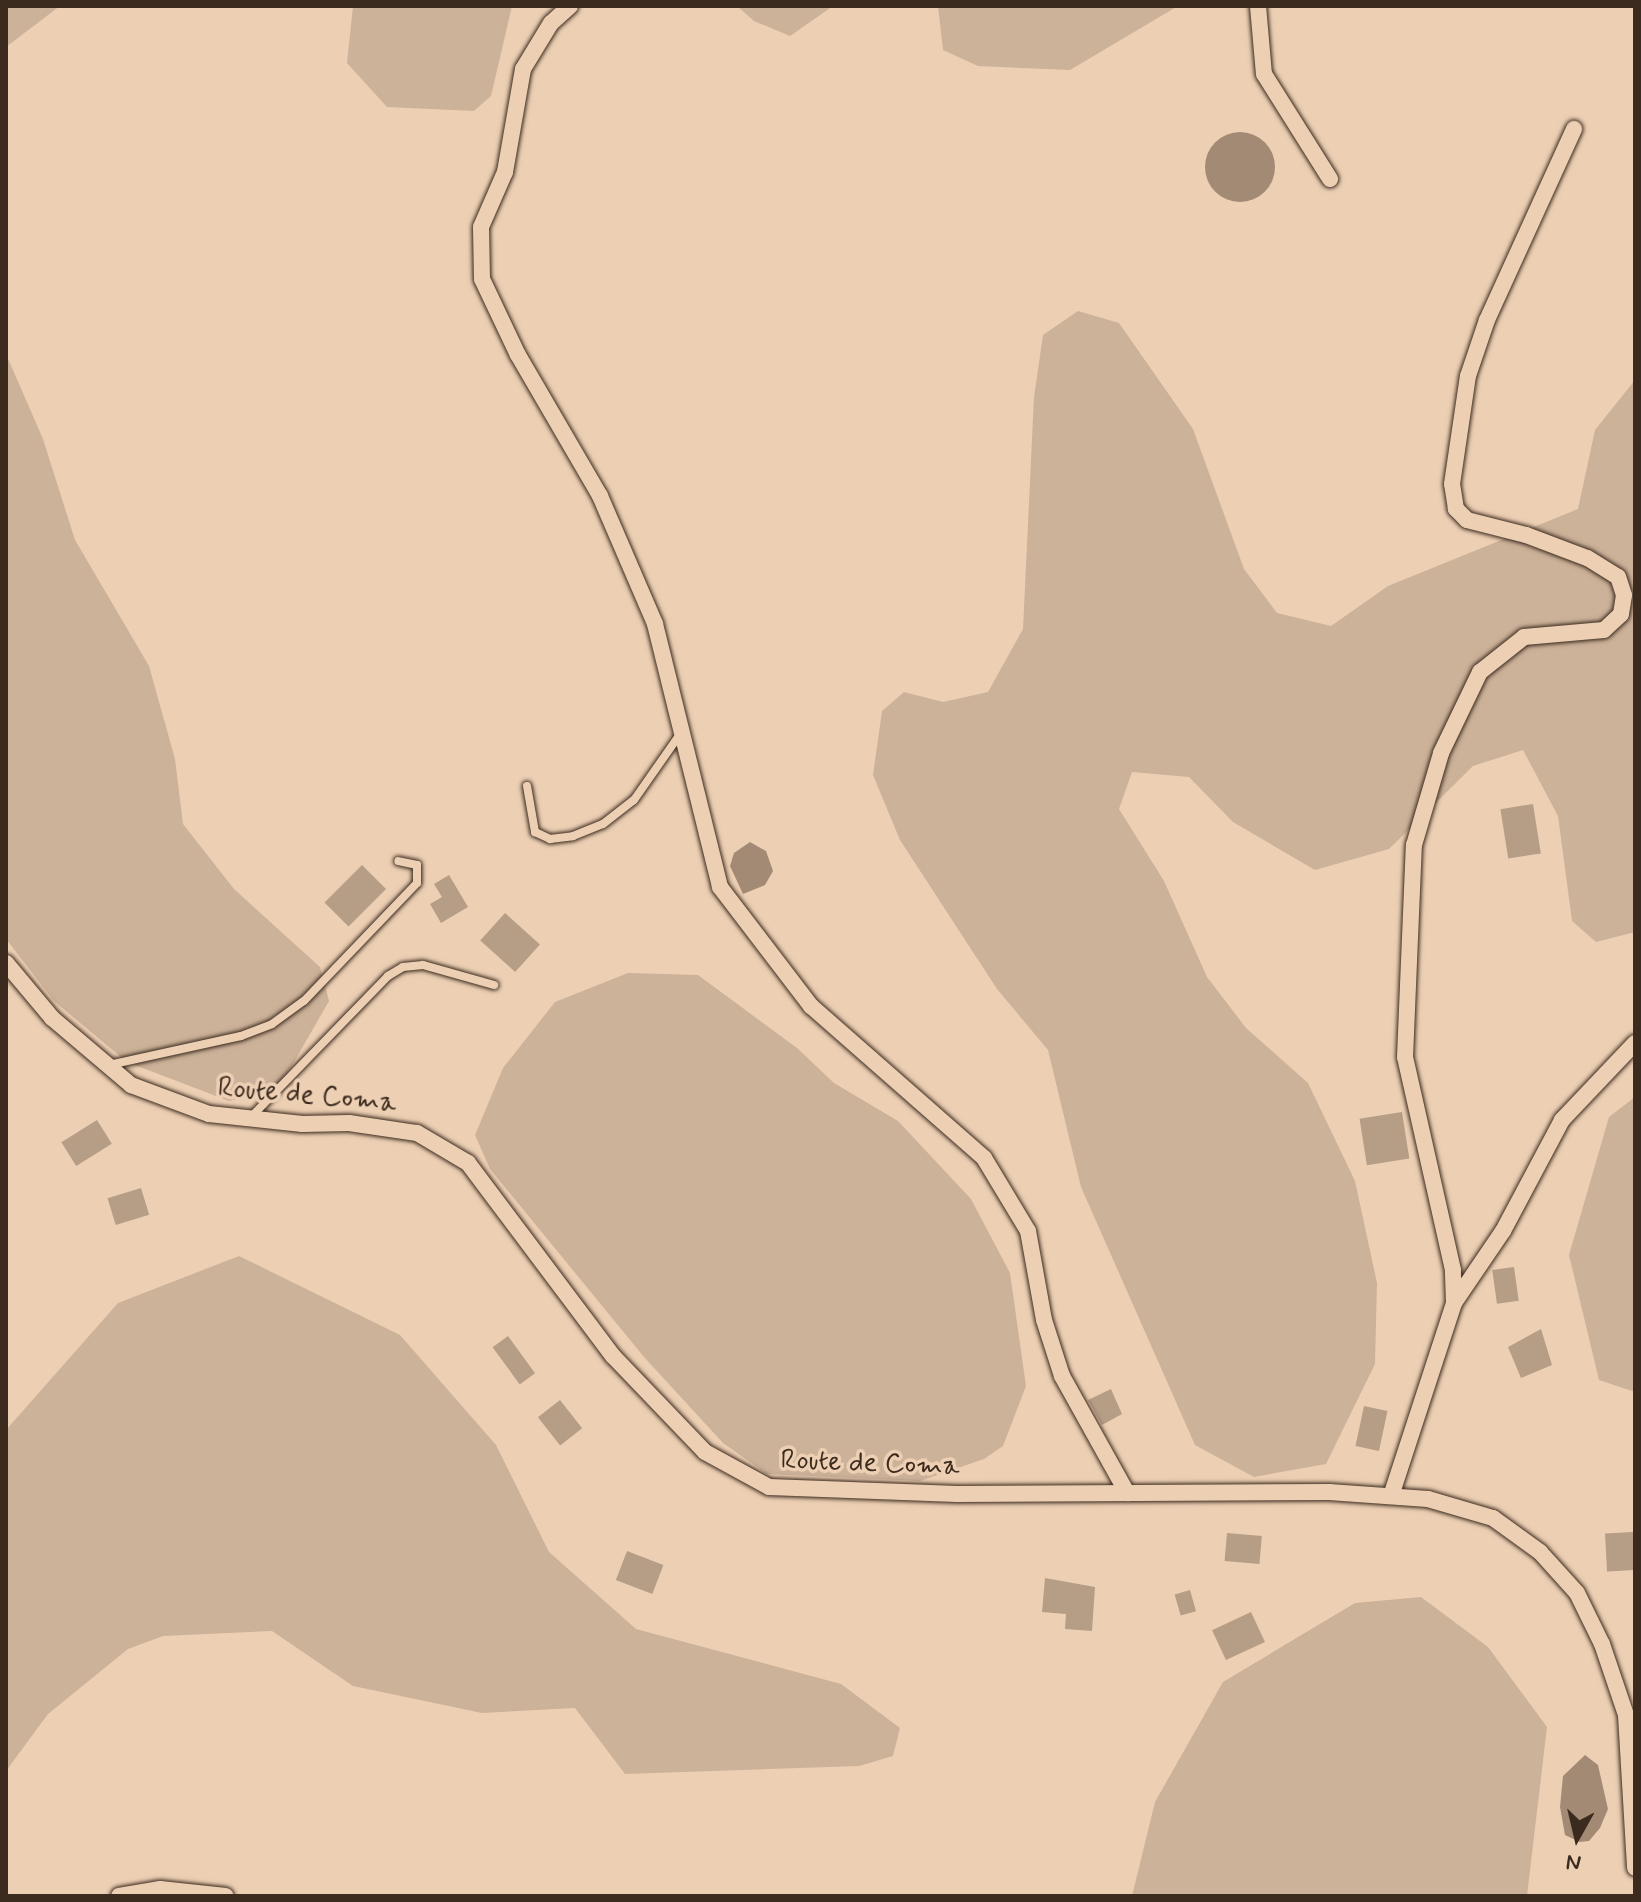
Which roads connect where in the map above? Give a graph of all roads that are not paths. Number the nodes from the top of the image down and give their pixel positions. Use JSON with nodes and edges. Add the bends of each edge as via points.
{"nodes":[{"id":1,"x":570,"y":6,"type":"edge"},
{"id":2,"x":1258,"y":6,"type":"edge"},
{"id":3,"x":1574,"y":129,"type":"dead end"},
{"id":4,"x":1330,"y":179,"type":"dead end"},
{"id":5,"x":681,"y":732,"type":"junction"},
{"id":6,"x":527,"y":786,"type":"dead end"},
{"id":7,"x":398,"y":861,"type":"dead end"},
{"id":8,"x":6,"y":963,"type":"edge"},
{"id":9,"x":494,"y":985,"type":"dead end"},
{"id":10,"x":1635,"y":1043,"type":"edge"},
{"id":11,"x":108,"y":1065,"type":"junction"},
{"id":12,"x":250,"y":1119,"type":"junction"},
{"id":13,"x":1454,"y":1303,"type":"junction"},
{"id":14,"x":1127,"y":1493,"type":"junction"},
{"id":15,"x":1391,"y":1496,"type":"junction"},
{"id":16,"x":1635,"y":1868,"type":"edge"},
{"id":17,"x":119,"y":1896,"type":"edge"},
{"id":18,"x":226,"y":1896,"type":"edge"}],
"edges":[{"from":1,"to":5,"type":"street","via":[[551,23],[523,69],[505,172],[481,227],[482,279],[518,355],[600,496],[655,624]]},
{"from":2,"to":4,"type":"street","via":[[1264,74]]},
{"from":3,"to":13,"type":"street","via":[[1487,320],[1468,376],[1452,484],[1456,509],[1467,520],[1587,558],[1618,577],[1624,595],[1621,614],[1604,630],[1524,637],[1480,672],[1441,753],[1414,845],[1405,1057],[1453,1270]]},
{"from":5,"to":6,"type":"lane","via":[[634,800],[603,824],[573,836],[550,839],[535,832]]},
{"from":5,"to":14,"type":"street","via":[[720,887],[811,1006],[984,1158],[1028,1231],[1044,1320],[1062,1376]]},
{"from":7,"to":11,"type":"lane","via":[[417,865],[417,883],[283,1017],[241,1036]]},
{"from":8,"to":11,"type":"street","name":"Route de Coma","via":[[52,1018]]},
{"from":9,"to":12,"type":"lane","via":[[423,965],[403,967],[388,976]]},
{"from":10,"to":13,"type":"street","via":[[1562,1120],[1503,1231]]},
{"from":11,"to":12,"type":"street","name":"Route de Coma","via":[[131,1085],[183,1105]]},
{"from":12,"to":14,"type":"street","name":"Route de Coma","via":[[349,1123],[417,1133],[468,1163],[613,1356],[705,1452],[769,1487],[799,1492]]},
{"from":13,"to":15,"type":"street"},
{"from":14,"to":15,"type":"street","name":"Route de Coma"},
{"from":15,"to":16,"type":"street","name":"Route de Coma","via":[[1428,1499],[1493,1518],[1540,1552],[1577,1593],[1602,1644],[1626,1715]]},
{"from":17,"to":18,"type":"street","via":[[160,1889]]}]}
